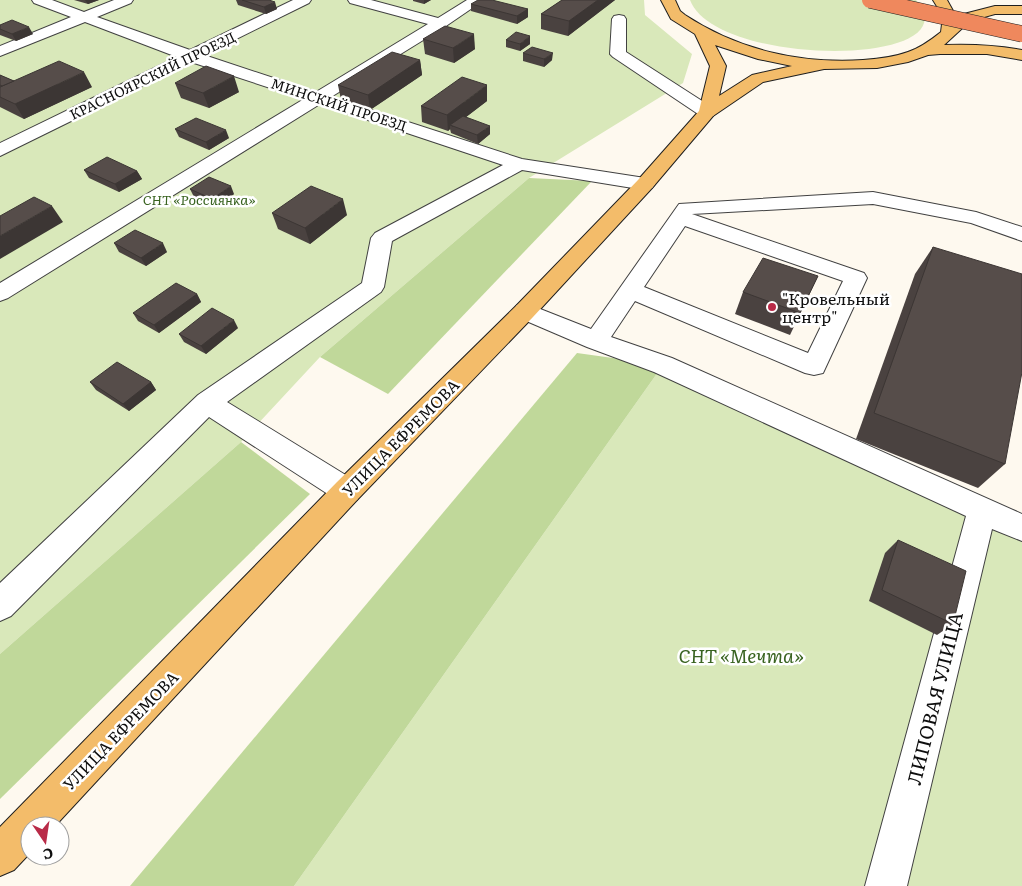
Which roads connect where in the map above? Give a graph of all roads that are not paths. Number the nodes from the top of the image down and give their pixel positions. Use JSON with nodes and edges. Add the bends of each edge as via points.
{"nodes":[{"id":1,"x":40,"y":0,"type":"edge"},
{"id":2,"x":126,"y":0,"type":"edge"},
{"id":3,"x":304,"y":0,"type":"edge"},
{"id":4,"x":355,"y":0,"type":"edge"},
{"id":5,"x":477,"y":0,"type":"edge"},
{"id":6,"x":668,"y":0,"type":"edge"},
{"id":7,"x":870,"y":0,"type":"edge"},
{"id":8,"x":940,"y":0,"type":"edge"},
{"id":9,"x":1017,"y":0,"type":"edge"},
{"id":10,"x":1022,"y":1,"type":"edge"},
{"id":11,"x":1022,"y":10,"type":"edge"},
{"id":12,"x":82,"y":17,"type":"junction"},
{"id":13,"x":1022,"y":18,"type":"edge"},
{"id":14,"x":619,"y":19,"type":"dead end"},
{"id":15,"x":441,"y":23,"type":"junction"},
{"id":16,"x":702,"y":34,"type":"junction"},
{"id":17,"x":948,"y":34,"type":"junction"},
{"id":18,"x":1022,"y":34,"type":"edge"},
{"id":19,"x":928,"y":50,"type":"junction"},
{"id":20,"x":0,"y":51,"type":"edge"},
{"id":21,"x":1022,"y":55,"type":"edge"},
{"id":22,"x":190,"y":56,"type":"junction"},
{"id":23,"x":827,"y":64,"type":"junction"},
{"id":24,"x":321,"y":98,"type":"junction"},
{"id":25,"x":706,"y":112,"type":"junction"},
{"id":26,"x":0,"y":150,"type":"edge"},
{"id":27,"x":519,"y":164,"type":"junction"},
{"id":28,"x":645,"y":184,"type":"junction"},
{"id":29,"x":680,"y":217,"type":"junction"},
{"id":30,"x":1022,"y":234,"type":"edge"},
{"id":31,"x":631,"y":290,"type":"junction"},
{"id":32,"x":0,"y":293,"type":"edge"},
{"id":33,"x":525,"y":311,"type":"junction"},
{"id":34,"x":596,"y":341,"type":"junction"},
{"id":35,"x":207,"y":402,"type":"junction"},
{"id":36,"x":347,"y":491,"type":"junction"},
{"id":37,"x":982,"y":510,"type":"junction"},
{"id":38,"x":1022,"y":528,"type":"edge"},
{"id":39,"x":0,"y":605,"type":"edge"},
{"id":40,"x":0,"y":856,"type":"edge"},
{"id":41,"x":886,"y":886,"type":"edge"}],
"edges":[{"from":1,"to":12,"type":"street","name":"МИНСКИЙ ПРОЕЗД"},
{"from":2,"to":12,"type":"street"},
{"from":3,"to":22,"type":"street","name":"КРАСНОЯРСКИЙ ПРОЕЗД"},
{"from":4,"to":15,"type":"street"},
{"from":5,"to":15,"type":"street"},
{"from":6,"to":16,"type":"main road","via":[[675,14]]},
{"from":7,"to":18,"type":"highway","bridge":true},
{"from":8,"to":13,"type":"highway"},
{"from":8,"to":17,"type":"main road","via":[[950,16]]},
{"from":9,"to":10,"type":"main road"},
{"from":11,"to":17,"type":"main road","via":[[995,10],[966,18]]},
{"from":12,"to":20,"type":"street"},
{"from":12,"to":22,"type":"street","name":"МИНСКИЙ ПРОЕЗД"},
{"from":14,"to":25,"type":"street","via":[[618,54]]},
{"from":15,"to":24,"type":"street"},
{"from":16,"to":23,"type":"main road","via":[[737,48],[780,59]]},
{"from":16,"to":25,"type":"main road","via":[[718,66]]},
{"from":17,"to":19,"type":"main road"},
{"from":19,"to":21,"type":"main road","via":[[968,47]]},
{"from":19,"to":23,"type":"main road","via":[[902,59],[867,64]]},
{"from":22,"to":24,"type":"street","name":"МИНСКИЙ ПРОЕЗД"},
{"from":22,"to":26,"type":"street","name":"КРАСНОЯРСКИЙ ПРОЕЗД"},
{"from":23,"to":25,"type":"main road","name":"УЛИЦА ЕФРЕМОВА","via":[[758,78]]},
{"from":24,"to":27,"type":"street","name":"МИНСКИЙ ПРОЕЗД"},
{"from":24,"to":32,"type":"street"},
{"from":25,"to":28,"type":"main road","name":"УЛИЦА ЕФРЕМОВА"},
{"from":27,"to":28,"type":"street","name":"МИНСКИЙ ПРОЕЗД"},
{"from":27,"to":35,"type":"street","via":[[382,238],[373,287]]},
{"from":28,"to":33,"type":"main road","name":"УЛИЦА ЕФРЕМОВА"},
{"from":29,"to":30,"type":"street","via":[[686,208],[873,198],[976,218]]},
{"from":29,"to":31,"type":"street"},
{"from":29,"to":31,"type":"street","via":[[856,278],[814,366]]},
{"from":31,"to":34,"type":"street"},
{"from":33,"to":34,"type":"street"},
{"from":33,"to":36,"type":"main road","name":"УЛИЦА ЕФРЕМОВА"},
{"from":34,"to":37,"type":"street","via":[[663,365]]},
{"from":35,"to":36,"type":"street"},
{"from":35,"to":39,"type":"street"},
{"from":36,"to":40,"type":"main road","name":"УЛИЦА ЕФРЕМОВА"},
{"from":37,"to":38,"type":"street"},
{"from":37,"to":41,"type":"street","name":"ЛИПОВАЯ УЛИЦА"}]}
